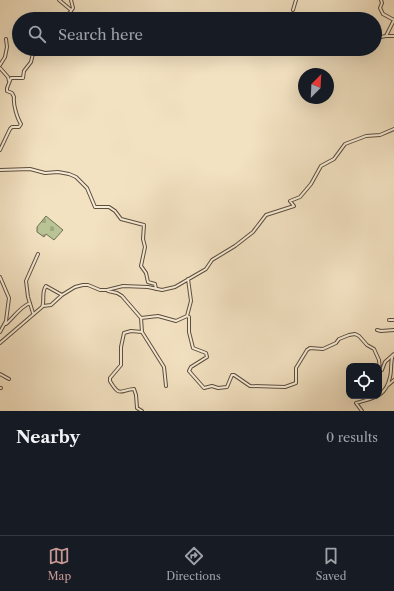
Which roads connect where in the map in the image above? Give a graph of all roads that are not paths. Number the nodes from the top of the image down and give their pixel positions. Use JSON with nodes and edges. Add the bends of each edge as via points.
{"nodes":[{"id":1,"x":59,"y":0,"type":"edge"},
{"id":2,"x":71,"y":0,"type":"edge"},
{"id":3,"x":296,"y":0,"type":"edge"},
{"id":4,"x":381,"y":0,"type":"edge"},
{"id":5,"x":72,"y":10,"type":"joint"},
{"id":6,"x":293,"y":10,"type":"dead end"},
{"id":7,"x":382,"y":12,"type":"edge"},
{"id":8,"x":382,"y":12,"type":"edge"},
{"id":9,"x":394,"y":20,"type":"edge"},
{"id":10,"x":386,"y":36,"type":"junction"},
{"id":11,"x":394,"y":36,"type":"edge"},
{"id":12,"x":382,"y":37,"type":"edge"},
{"id":13,"x":6,"y":39,"type":"dead end"},
{"id":14,"x":32,"y":56,"type":"edge"},
{"id":15,"x":0,"y":65,"type":"edge"},
{"id":16,"x":0,"y":68,"type":"edge"},
{"id":17,"x":9,"y":84,"type":"junction"},
{"id":18,"x":394,"y":129,"type":"edge"},
{"id":19,"x":0,"y":150,"type":"edge"},
{"id":20,"x":0,"y":170,"type":"edge"},
{"id":21,"x":38,"y":254,"type":"dead end"},
{"id":22,"x":0,"y":277,"type":"edge"},
{"id":23,"x":188,"y":279,"type":"junction"},
{"id":24,"x":156,"y":289,"type":"junction"},
{"id":25,"x":107,"y":290,"type":"junction"},
{"id":26,"x":62,"y":295,"type":"junction"},
{"id":27,"x":30,"y":303,"type":"junction"},
{"id":28,"x":43,"y":306,"type":"junction"},
{"id":29,"x":33,"y":314,"type":"junction"},
{"id":30,"x":187,"y":316,"type":"junction"},
{"id":31,"x":141,"y":318,"type":"junction"},
{"id":32,"x":389,"y":320,"type":"dead end"},
{"id":33,"x":394,"y":320,"type":"edge"},
{"id":34,"x":5,"y":325,"type":"junction"},
{"id":35,"x":1,"y":328,"type":"edge"},
{"id":36,"x":377,"y":330,"type":"dead end"},
{"id":37,"x":394,"y":330,"type":"edge"},
{"id":38,"x":0,"y":332,"type":"edge"},
{"id":39,"x":142,"y":332,"type":"junction"},
{"id":40,"x":0,"y":342,"type":"edge"},
{"id":41,"x":394,"y":354,"type":"edge"},
{"id":42,"x":0,"y":374,"type":"edge"},
{"id":43,"x":9,"y":379,"type":"dead end"},
{"id":44,"x":394,"y":380,"type":"edge"},
{"id":45,"x":166,"y":386,"type":"dead end"},
{"id":46,"x":386,"y":387,"type":"junction"},
{"id":47,"x":142,"y":411,"type":"edge"},
{"id":48,"x":362,"y":411,"type":"edge"}],
"edges":[{"from":1,"to":5,"type":"street"},
{"from":2,"to":5,"type":"street"},
{"from":3,"to":6,"type":"street"},
{"from":4,"to":8,"type":"street"},
{"from":7,"to":9,"type":"street"},
{"from":9,"to":10,"type":"street"},
{"from":10,"to":11,"type":"street"},
{"from":10,"to":12,"type":"street"},
{"from":13,"to":15,"type":"street","via":[[8,47]]},
{"from":14,"to":17,"type":"street","via":[[23,78],[13,78]]},
{"from":16,"to":17,"type":"street","via":[[8,77]]},
{"from":17,"to":19,"type":"street","via":[[7,90],[14,97],[16,117],[21,124],[10,129]]},
{"from":18,"to":23,"type":"street","via":[[345,144],[338,156],[321,166],[300,197],[290,201],[294,206],[266,215],[253,232],[212,260],[206,269]]},
{"from":20,"to":24,"type":"street","via":[[30,168],[45,173],[69,174],[76,177],[86,188],[96,207],[109,207],[121,219],[144,225],[145,247],[141,266],[148,282],[155,284]]},
{"from":21,"to":27,"type":"street","via":[[26,281]]},
{"from":22,"to":34,"type":"street","via":[[9,298]]},
{"from":23,"to":24,"type":"street","via":[[175,287]]},
{"from":23,"to":30,"type":"street","via":[[191,300]]},
{"from":24,"to":25,"type":"street","via":[[123,286]]},
{"from":25,"to":26,"type":"street","via":[[97,290],[84,285]]},
{"from":25,"to":31,"type":"street","via":[[122,296]]},
{"from":26,"to":28,"type":"street","via":[[51,305]]},
{"from":26,"to":28,"type":"street","via":[[45,286]]},
{"from":27,"to":29,"type":"street"},
{"from":27,"to":34,"type":"street","via":[[22,307]]},
{"from":28,"to":29,"type":"street"},
{"from":29,"to":40,"type":"street"},
{"from":30,"to":31,"type":"street","via":[[176,321],[158,316]]},
{"from":30,"to":41,"type":"street","via":[[190,318],[189,332],[193,348],[206,353],[207,357],[189,371],[204,388],[227,387],[232,375],[250,386],[285,387],[296,383],[296,368],[307,350],[323,349],[349,335],[356,334],[374,349],[381,370]]},
{"from":31,"to":39,"type":"street"},
{"from":32,"to":33,"type":"street"},
{"from":34,"to":35,"type":"street"},
{"from":35,"to":38,"type":"street"},
{"from":36,"to":37,"type":"street"},
{"from":39,"to":45,"type":"street","via":[[164,367]]},
{"from":39,"to":47,"type":"street","via":[[124,332],[121,365],[110,378],[116,390],[121,392],[134,389],[137,408]]},
{"from":41,"to":46,"type":"street"},
{"from":42,"to":43,"type":"street"},
{"from":44,"to":46,"type":"street"},
{"from":46,"to":48,"type":"street","via":[[379,396],[356,403]]}]}
